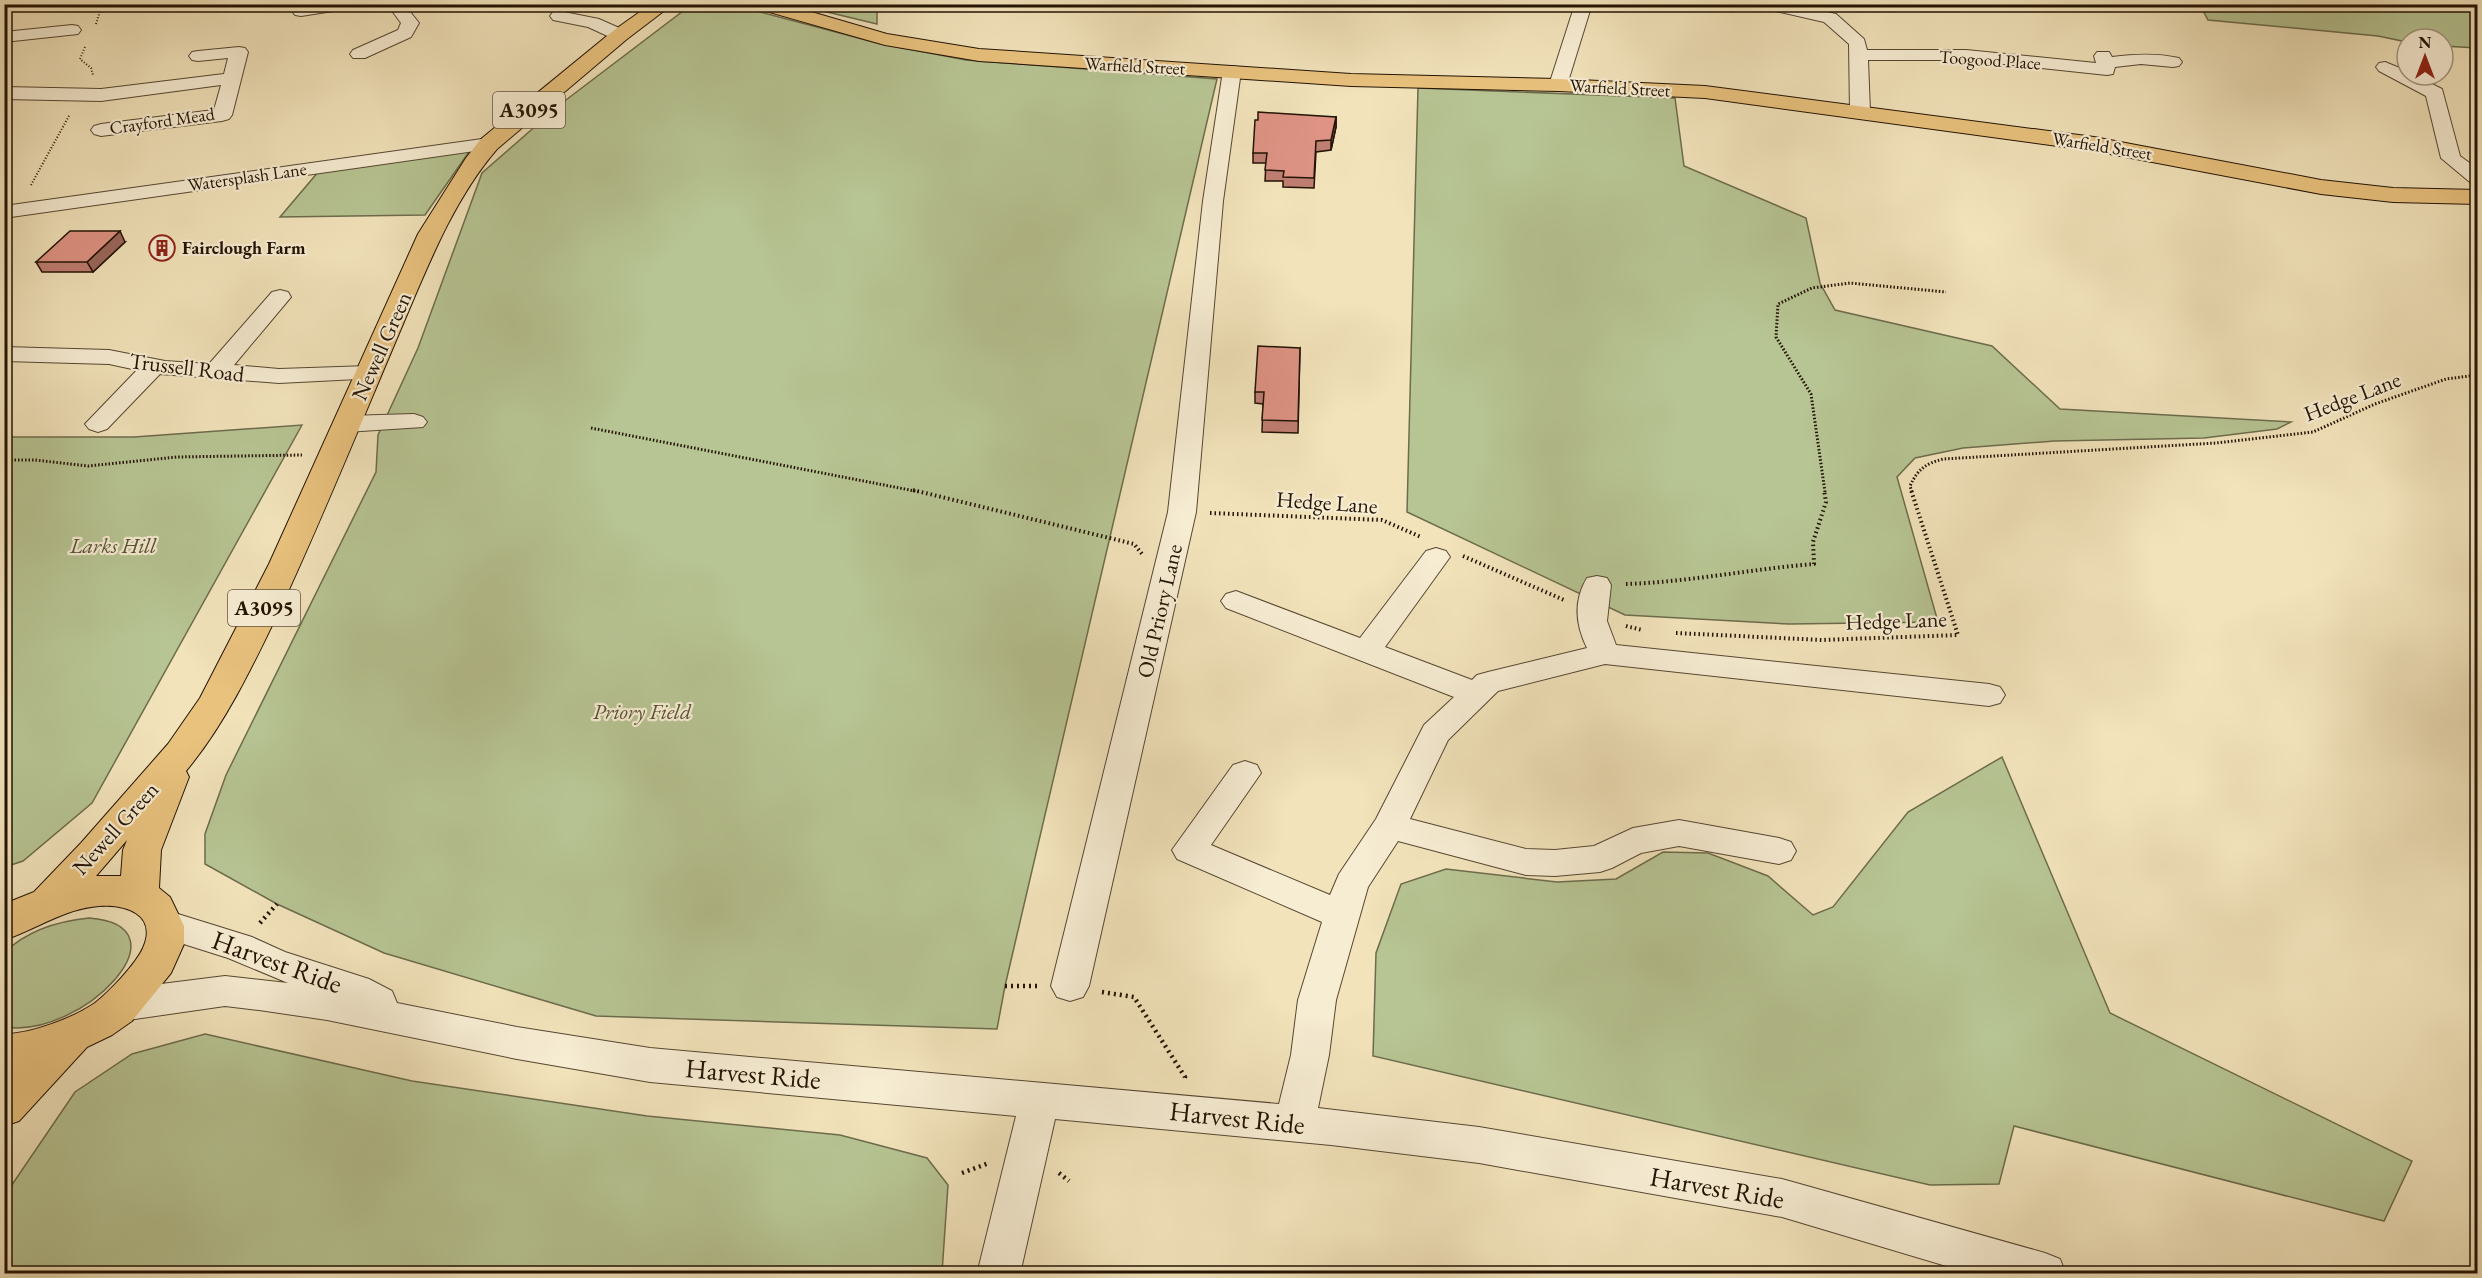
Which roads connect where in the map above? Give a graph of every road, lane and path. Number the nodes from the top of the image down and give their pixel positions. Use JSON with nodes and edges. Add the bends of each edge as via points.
{"nodes":[{"id":1,"x":346,"y":4,"type":"edge"},
{"id":2,"x":395,"y":4,"type":"edge"},
{"id":3,"x":664,"y":4,"type":"edge"},
{"id":4,"x":762,"y":4,"type":"edge"},
{"id":5,"x":1584,"y":4,"type":"edge"},
{"id":6,"x":1747,"y":4,"type":"edge"},
{"id":7,"x":1769,"y":4,"type":"edge"},
{"id":8,"x":1727,"y":6,"type":"edge"},
{"id":9,"x":301,"y":11,"type":"dead end"},
{"id":10,"x":559,"y":16,"type":"dead end"},
{"id":11,"x":72,"y":30,"type":"dead end"},
{"id":12,"x":620,"y":35,"type":"junction"},
{"id":13,"x":4,"y":37,"type":"edge"},
{"id":14,"x":359,"y":54,"type":"dead end"},
{"id":15,"x":1859,"y":55,"type":"junction"},
{"id":16,"x":198,"y":56,"type":"dead end"},
{"id":17,"x":2173,"y":62,"type":"dead end"},
{"id":18,"x":2385,"y":67,"type":"dead end"},
{"id":19,"x":1232,"y":71,"type":"junction"},
{"id":20,"x":232,"y":78,"type":"junction"},
{"id":21,"x":1558,"y":85,"type":"junction"},
{"id":22,"x":4,"y":93,"type":"edge"},
{"id":23,"x":77,"y":103,"type":"junction"},
{"id":24,"x":1860,"y":112,"type":"junction"},
{"id":25,"x":101,"y":130,"type":"dead end"},
{"id":26,"x":489,"y":144,"type":"junction"},
{"id":27,"x":2478,"y":179,"type":"edge"},
{"id":28,"x":31,"y":185,"type":"joint"},
{"id":29,"x":2478,"y":197,"type":"edge"},
{"id":30,"x":11,"y":211,"type":"edge"},
{"id":31,"x":1946,"y":292,"type":"dead end"},
{"id":32,"x":280,"y":297,"type":"dead end"},
{"id":33,"x":4,"y":354,"type":"edge"},
{"id":34,"x":155,"y":366,"type":"junction"},
{"id":35,"x":215,"y":372,"type":"junction"},
{"id":36,"x":369,"y":373,"type":"junction"},
{"id":37,"x":2478,"y":375,"type":"edge"},
{"id":38,"x":414,"y":422,"type":"dead end"},
{"id":39,"x":98,"y":424,"type":"dead end"},
{"id":40,"x":346,"y":424,"type":"junction"},
{"id":41,"x":591,"y":428,"type":"dead end"},
{"id":42,"x":307,"y":455,"type":"dead end"},
{"id":43,"x":4,"y":460,"type":"edge"},
{"id":44,"x":1182,"y":512,"type":"junction"},
{"id":45,"x":1443,"y":551,"type":"junction"},
{"id":46,"x":1140,"y":554,"type":"dead end"},
{"id":47,"x":1593,"y":598,"type":"junction"},
{"id":48,"x":1236,"y":601,"type":"dead end"},
{"id":49,"x":1650,"y":631,"type":"dead end"},
{"id":50,"x":1669,"y":632,"type":"dead end"},
{"id":51,"x":1366,"y":651,"type":"junction"},
{"id":52,"x":1605,"y":654,"type":"junction"},
{"id":53,"x":1476,"y":694,"type":"junction"},
{"id":54,"x":1989,"y":695,"type":"dead end"},
{"id":55,"x":181,"y":753,"type":"junction"},
{"id":56,"x":1245,"y":772,"type":"dead end"},
{"id":57,"x":1390,"y":826,"type":"junction"},
{"id":58,"x":1779,"y":851,"type":"dead end"},
{"id":59,"x":139,"y":895,"type":"junction"},
{"id":60,"x":48,"y":902,"type":"junction"},
{"id":61,"x":277,"y":904,"type":"dead end"},
{"id":62,"x":1342,"y":915,"type":"junction"},
{"id":63,"x":260,"y":923,"type":"dead end"},
{"id":64,"x":4,"y":924,"type":"edge"},
{"id":65,"x":165,"y":924,"type":"junction"},
{"id":66,"x":1070,"y":986,"type":"joint"},
{"id":67,"x":121,"y":1005,"type":"junction"},
{"id":68,"x":418,"y":1022,"type":"junction"},
{"id":69,"x":72,"y":1035,"type":"junction"},
{"id":70,"x":4,"y":1052,"type":"edge"},
{"id":71,"x":1185,"y":1077,"type":"dead end"},
{"id":72,"x":1040,"y":1099,"type":"junction"},
{"id":73,"x":4,"y":1107,"type":"edge"},
{"id":74,"x":1295,"y":1124,"type":"junction"},
{"id":75,"x":998,"y":1274,"type":"edge"},
{"id":76,"x":2045,"y":1274,"type":"edge"}],
"edges":[{"from":1,"to":9,"type":"street"},
{"from":2,"to":14,"type":"street","via":[[410,23],[405,33]]},
{"from":3,"to":12,"type":"main road","name":"Newell Green","number":"A3095"},
{"from":4,"to":19,"type":"main road","name":"Warfield Street","via":[[885,39],[979,55]]},
{"from":5,"to":21,"type":"street"},
{"from":6,"to":8,"type":"street"},
{"from":7,"to":15,"type":"street","via":[[1830,18],[1858,43]]},
{"from":10,"to":12,"type":"street","via":[[593,23]]},
{"from":11,"to":13,"type":"street"},
{"from":12,"to":26,"type":"main road","name":"Newell Green","number":"A3095"},
{"from":15,"to":17,"type":"street","name":"Toogood Place","via":[[1966,55],[2107,70],[2104,60]]},
{"from":15,"to":24,"type":"street"},
{"from":16,"to":20,"type":"street","name":"Crayford Mead","via":[[239,52]]},
{"from":18,"to":27,"type":"street","via":[[2435,93],[2451,158]]},
{"from":19,"to":21,"type":"main road","name":"Warfield Street","via":[[1351,80]]},
{"from":19,"to":44,"type":"street","name":"Old Priory Lane","via":[[1213,201]]},
{"from":20,"to":23,"type":"street","name":"Crayford Mead"},
{"from":20,"to":25,"type":"street","name":"Crayford Mead","via":[[222,115]]},
{"from":21,"to":24,"type":"main road","name":"Warfield Street","via":[[1705,92]]},
{"from":22,"to":23,"type":"street","name":"Crayford Mead"},
{"from":23,"to":28,"type":"path"},
{"from":24,"to":29,"type":"main road","name":"Warfield Street","via":[[2094,144],[2321,187],[2393,195]]},
{"from":26,"to":30,"type":"street","name":"Watersplash Lane"},
{"from":26,"to":36,"type":"main road","name":"Newell Green","number":"A3095","via":[[430,234]]},
{"from":28,"to":30,"type":"street"},
{"from":31,"to":47,"type":"path","via":[[1850,283],[1812,288],[1778,304],[1776,337],[1811,394],[1826,502],[1813,542],[1814,564],[1760,568]]},
{"from":32,"to":35,"type":"street"},
{"from":33,"to":34,"type":"street","name":"Trussell Road","via":[[109,357]]},
{"from":34,"to":35,"type":"street","name":"Trussell Road"},
{"from":34,"to":39,"type":"street"},
{"from":35,"to":36,"type":"street","name":"Trussell Road","via":[[279,376]]},
{"from":36,"to":40,"type":"main road","name":"Newell Green","number":"A3095"},
{"from":37,"to":50,"type":"path","name":"Hedge Lane","via":[[2446,379],[2375,404],[2313,432],[2216,444],[1975,456],[1928,463],[1917,470],[1910,486],[1958,635],[1822,640]]},
{"from":38,"to":40,"type":"street"},
{"from":40,"to":55,"type":"main road","name":"Newell Green","number":"A3095","via":[[247,644]]},
{"from":41,"to":46,"type":"path","via":[[888,484],[1134,544]]},
{"from":42,"to":43,"type":"path","via":[[177,457],[88,466]]},
{"from":44,"to":45,"type":"path","name":"Hedge Lane","via":[[1382,520]]},
{"from":44,"to":66,"type":"street","name":"Old Priory Lane"},
{"from":45,"to":47,"type":"path","name":"Hedge Lane"},
{"from":45,"to":51,"type":"street"},
{"from":47,"to":49,"type":"path","name":"Hedge Lane","via":[[1612,622]]},
{"from":47,"to":52,"type":"street","via":[[1594,633]]},
{"from":48,"to":51,"type":"street"},
{"from":51,"to":53,"type":"street"},
{"from":52,"to":53,"type":"street","via":[[1488,683]]},
{"from":52,"to":54,"type":"street"},
{"from":53,"to":57,"type":"street","via":[[1435,733]]},
{"from":55,"to":59,"type":"main road","name":"Newell Green","number":"A3095","via":[[142,850]]},
{"from":55,"to":60,"type":"main road","name":"Newell Green","number":"A3095"},
{"from":56,"to":62,"type":"street","via":[[1190,850]]},
{"from":57,"to":58,"type":"street","via":[[1526,862],[1600,859],[1633,841],[1679,833]]},
{"from":57,"to":62,"type":"street","via":[[1351,884]]},
{"from":59,"to":60,"type":"main road","via":[[91,891]]},
{"from":59,"to":65,"type":"main road","via":[[152,903]]},
{"from":60,"to":64,"type":"main road"},
{"from":61,"to":63,"type":"path"},
{"from":62,"to":74,"type":"street","via":[[1317,1000]]},
{"from":65,"to":67,"type":"main road","via":[[165,944],[154,969]]},
{"from":65,"to":68,"type":"street","name":"Harvest Ride","via":[[356,990]]},
{"from":66,"to":71,"type":"path","via":[[1134,997]]},
{"from":67,"to":68,"type":"street","name":"Harvest Ride","via":[[225,991],[327,1004]]},
{"from":67,"to":69,"type":"main road"},
{"from":68,"to":72,"type":"street","name":"Harvest Ride","via":[[650,1065]]},
{"from":69,"to":70,"type":"main road"},
{"from":69,"to":73,"type":"main road"},
{"from":72,"to":74,"type":"street","name":"Harvest Ride"},
{"from":72,"to":75,"type":"street"},
{"from":74,"to":76,"type":"street","name":"Harvest Ride","via":[[1479,1145],[1782,1198]]}]}
